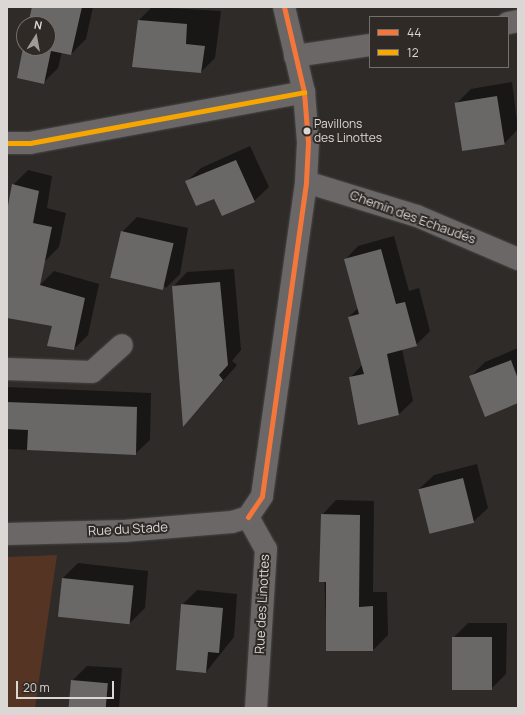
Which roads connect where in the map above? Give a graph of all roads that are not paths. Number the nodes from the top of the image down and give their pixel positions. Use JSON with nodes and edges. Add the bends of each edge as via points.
{"nodes":[{"id":1,"x":284,"y":7,"type":"edge"},
{"id":2,"x":369,"y":45,"type":"edge"},
{"id":3,"x":295,"y":56,"type":"junction"},
{"id":4,"x":304,"y":92,"type":"junction"},
{"id":5,"x":7,"y":144,"type":"edge"},
{"id":6,"x":306,"y":182,"type":"junction"},
{"id":7,"x":518,"y":259,"type":"edge"},
{"id":8,"x":122,"y":346,"type":"dead end"},
{"id":9,"x":7,"y":369,"type":"edge"},
{"id":10,"x":248,"y":517,"type":"junction"},
{"id":11,"x":7,"y":534,"type":"edge"},
{"id":12,"x":256,"y":708,"type":"edge"}],
"edges":[{"from":1,"to":3,"type":"street"},
{"from":2,"to":3,"type":"street"},
{"from":3,"to":4,"type":"street"},
{"from":4,"to":5,"type":"street","via":[[30,144]]},
{"from":4,"to":6,"type":"street","via":[[308,142]]},
{"from":6,"to":7,"type":"street","name":"Chemin des Echaudés","via":[[417,216]]},
{"from":6,"to":10,"type":"street","via":[[262,496]]},
{"from":8,"to":9,"type":"street","via":[[92,372]]},
{"from":10,"to":11,"type":"street","name":"Rue du Stade","via":[[232,522],[124,531]]},
{"from":10,"to":12,"type":"street","name":"Rue des Linottes","via":[[266,549]]}]}
